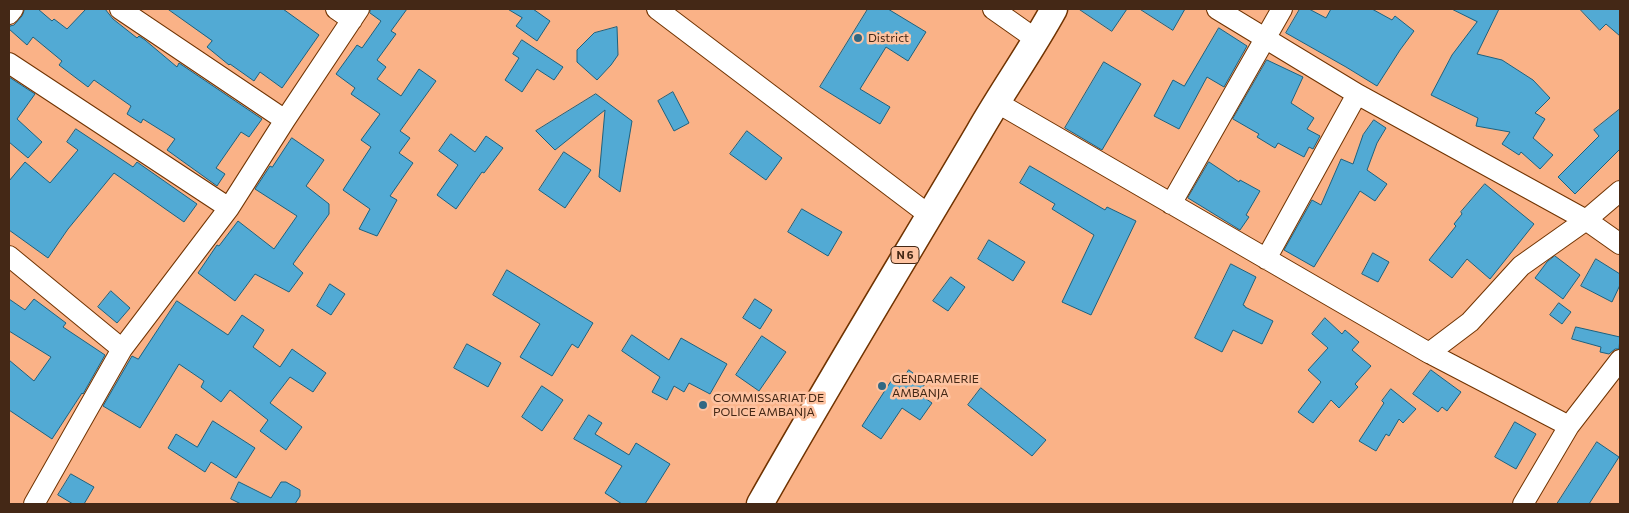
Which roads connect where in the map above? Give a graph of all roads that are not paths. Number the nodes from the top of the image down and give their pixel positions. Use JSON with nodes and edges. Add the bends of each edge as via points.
{"nodes":[{"id":1,"x":13,"y":9,"type":"edge"},
{"id":2,"x":120,"y":9,"type":"edge"},
{"id":3,"x":336,"y":9,"type":"edge"},
{"id":4,"x":657,"y":9,"type":"edge"},
{"id":5,"x":993,"y":9,"type":"edge"},
{"id":6,"x":1054,"y":9,"type":"edge"},
{"id":7,"x":1218,"y":9,"type":"edge"},
{"id":8,"x":1282,"y":9,"type":"edge"},
{"id":9,"x":9,"y":14,"type":"edge"},
{"id":10,"x":356,"y":14,"type":"edge"},
{"id":11,"x":1266,"y":37,"type":"junction"},
{"id":12,"x":1037,"y":40,"type":"junction"},
{"id":13,"x":9,"y":63,"type":"edge"},
{"id":14,"x":1357,"y":94,"type":"junction"},
{"id":15,"x":996,"y":102,"type":"junction"},
{"id":16,"x":285,"y":120,"type":"junction"},
{"id":17,"x":1620,"y":191,"type":"edge"},
{"id":18,"x":1171,"y":204,"type":"junction"},
{"id":19,"x":229,"y":208,"type":"junction"},
{"id":20,"x":929,"y":215,"type":"junction"},
{"id":21,"x":1586,"y":220,"type":"junction"},
{"id":22,"x":1620,"y":244,"type":"edge"},
{"id":23,"x":9,"y":256,"type":"edge"},
{"id":24,"x":1266,"y":259,"type":"junction"},
{"id":25,"x":122,"y":349,"type":"junction"},
{"id":26,"x":1428,"y":353,"type":"junction"},
{"id":27,"x":1620,"y":360,"type":"edge"},
{"id":28,"x":1568,"y":426,"type":"junction"},
{"id":29,"x":34,"y":504,"type":"edge"},
{"id":30,"x":760,"y":504,"type":"edge"},
{"id":31,"x":1523,"y":504,"type":"edge"}],
"edges":[{"from":1,"to":9,"type":"street"},
{"from":2,"to":16,"type":"street"},
{"from":3,"to":10,"type":"street"},
{"from":4,"to":20,"type":"street"},
{"from":5,"to":12,"type":"street"},
{"from":6,"to":12,"type":"main road","number":"N 6"},
{"from":7,"to":11,"type":"street"},
{"from":8,"to":11,"type":"street"},
{"from":10,"to":16,"type":"street"},
{"from":11,"to":14,"type":"street"},
{"from":11,"to":18,"type":"street"},
{"from":12,"to":15,"type":"main road","number":"N 6"},
{"from":13,"to":19,"type":"street"},
{"from":14,"to":21,"type":"street"},
{"from":14,"to":24,"type":"street"},
{"from":15,"to":18,"type":"street"},
{"from":15,"to":20,"type":"main road","number":"N 6"},
{"from":16,"to":19,"type":"street"},
{"from":17,"to":21,"type":"street"},
{"from":18,"to":24,"type":"street"},
{"from":19,"to":25,"type":"street"},
{"from":20,"to":30,"type":"main road","number":"N 6"},
{"from":21,"to":22,"type":"street"},
{"from":21,"to":26,"type":"street","via":[[1521,266],[1470,322]]},
{"from":23,"to":25,"type":"street"},
{"from":24,"to":26,"type":"street"},
{"from":25,"to":29,"type":"street"},
{"from":26,"to":28,"type":"street"},
{"from":27,"to":28,"type":"street"},
{"from":28,"to":31,"type":"street"}]}
